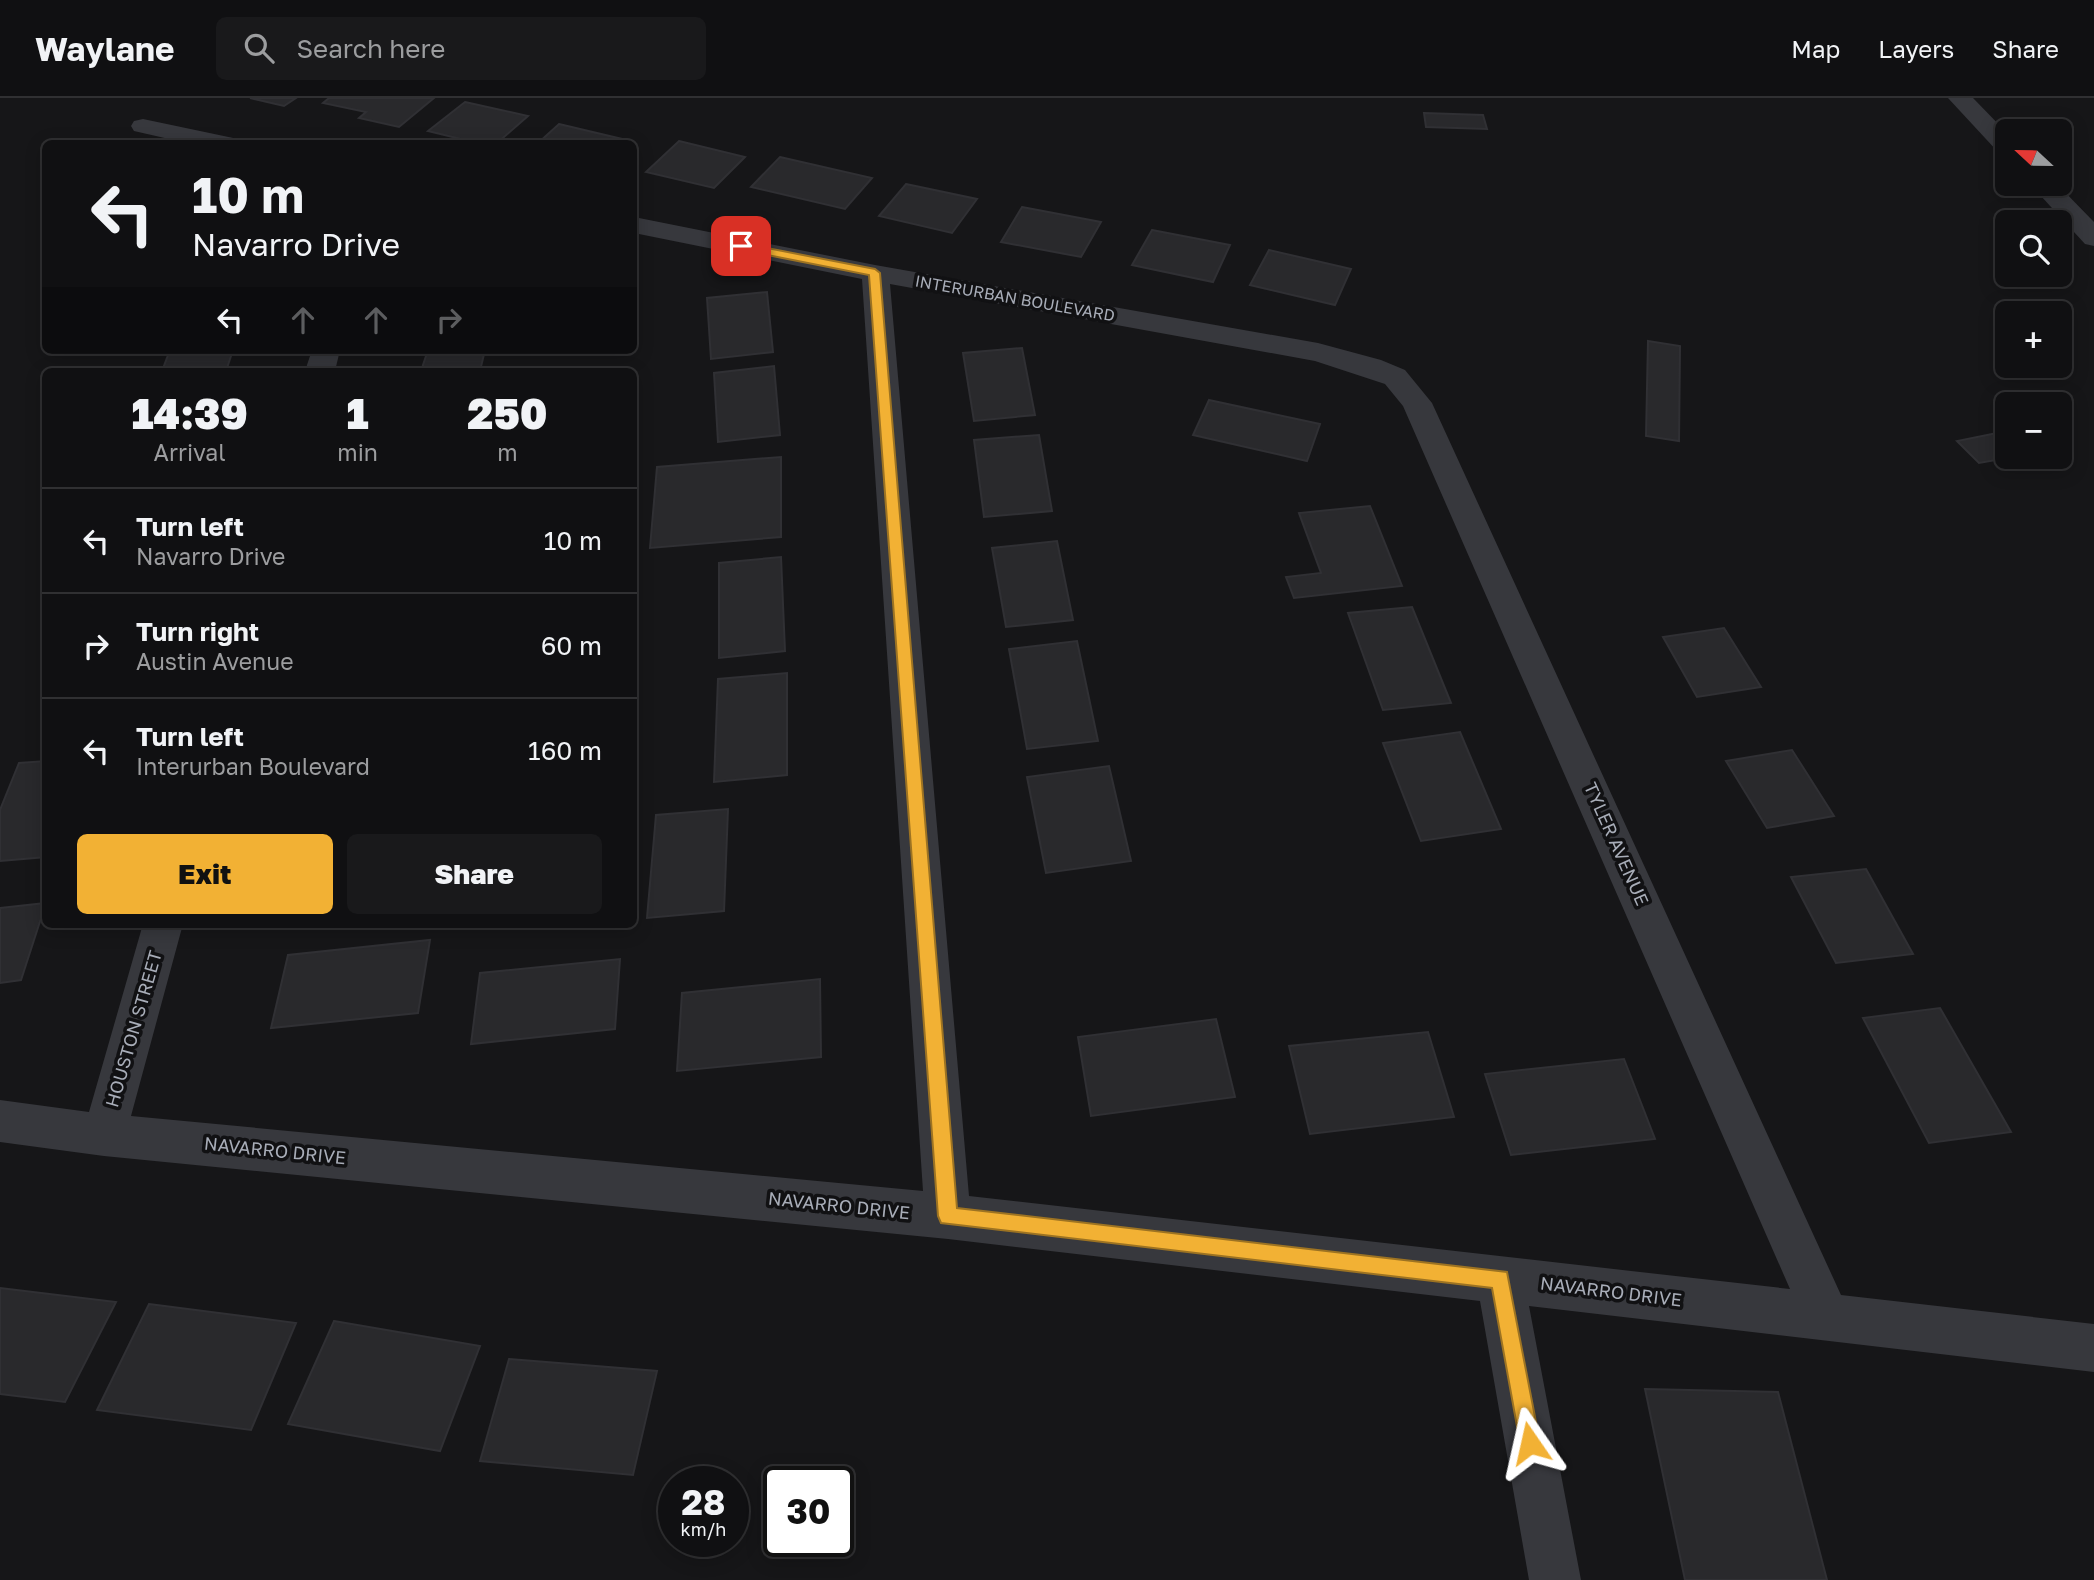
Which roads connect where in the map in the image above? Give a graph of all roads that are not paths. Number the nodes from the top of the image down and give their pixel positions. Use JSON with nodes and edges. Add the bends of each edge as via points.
{"nodes":[{"id":1,"x":1960,"y":98,"type":"edge"},
{"id":2,"x":143,"y":126,"type":"dead end"},
{"id":3,"x":1995,"y":134,"type":"edge"},
{"id":4,"x":210,"y":140,"type":"edge"},
{"id":5,"x":2054,"y":196,"type":"edge"},
{"id":6,"x":637,"y":226,"type":"edge"},
{"id":7,"x":2094,"y":238,"type":"edge"},
{"id":8,"x":875,"y":273,"type":"junction"},
{"id":9,"x":1395,"y":377,"type":"joint"},
{"id":10,"x":162,"y":928,"type":"edge"},
{"id":11,"x":0,"y":1121,"type":"edge"},
{"id":12,"x":104,"y":1135,"type":"junction"},
{"id":13,"x":948,"y":1216,"type":"junction"},
{"id":14,"x":1500,"y":1279,"type":"junction"},
{"id":15,"x":1826,"y":1317,"type":"junction"},
{"id":16,"x":2094,"y":1348,"type":"edge"},
{"id":17,"x":1555,"y":1580,"type":"edge"}],
"edges":[{"from":1,"to":3,"type":"street"},
{"from":2,"to":4,"type":"street"},
{"from":5,"to":7,"type":"street"},
{"from":6,"to":8,"type":"street","name":"INTERURBAN BOULEVARD"},
{"from":8,"to":9,"type":"street","name":"INTERURBAN BOULEVARD","via":[[1318,352]]},
{"from":8,"to":13,"type":"street"},
{"from":9,"to":15,"type":"street","name":"TYLER AVENUE","via":[[1418,403]]},
{"from":10,"to":12,"type":"street","name":"HOUSTON STREET"},
{"from":11,"to":12,"type":"street","name":"NAVARRO DRIVE"},
{"from":12,"to":13,"type":"street","name":"NAVARRO DRIVE"},
{"from":13,"to":14,"type":"street","name":"NAVARRO DRIVE"},
{"from":14,"to":15,"type":"street","name":"NAVARRO DRIVE"},
{"from":14,"to":17,"type":"street"},
{"from":15,"to":16,"type":"street","name":"NAVARRO DRIVE"}]}
